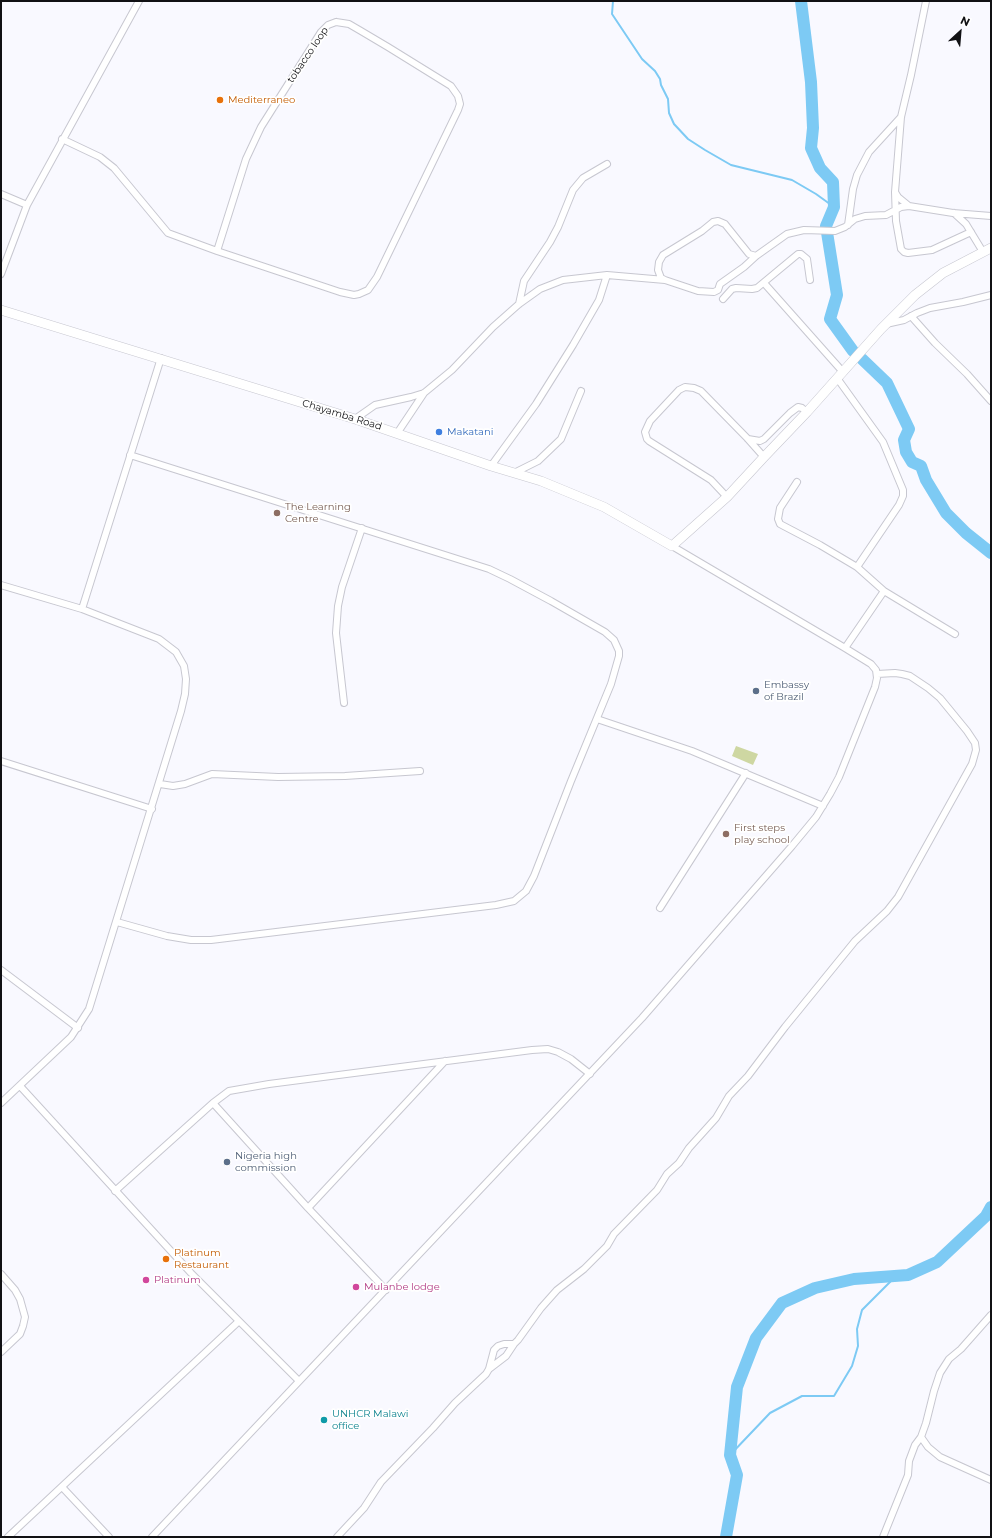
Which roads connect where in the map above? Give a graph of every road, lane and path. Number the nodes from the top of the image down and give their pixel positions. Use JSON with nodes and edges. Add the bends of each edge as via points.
{"nodes":[{"id":1,"x":139,"y":1,"type":"edge"},
{"id":2,"x":926,"y":1,"type":"edge"},
{"id":3,"x":901,"y":117,"type":"junction"},
{"id":4,"x":62,"y":139,"type":"junction"},
{"id":5,"x":607,"y":164,"type":"dead end"},
{"id":6,"x":895,"y":192,"type":"junction"},
{"id":7,"x":1,"y":194,"type":"edge"},
{"id":8,"x":27,"y":205,"type":"junction"},
{"id":9,"x":910,"y":206,"type":"junction"},
{"id":10,"x":895,"y":210,"type":"junction"},
{"id":11,"x":953,"y":213,"type":"junction"},
{"id":12,"x":991,"y":216,"type":"edge"},
{"id":13,"x":848,"y":225,"type":"junction"},
{"id":14,"x":971,"y":232,"type":"junction"},
{"id":15,"x":987,"y":250,"type":"edge"},
{"id":16,"x":217,"y":251,"type":"junction"},
{"id":17,"x":756,"y":256,"type":"junction"},
{"id":18,"x":1,"y":274,"type":"edge"},
{"id":19,"x":607,"y":275,"type":"junction"},
{"id":20,"x":665,"y":280,"type":"junction"},
{"id":21,"x":810,"y":280,"type":"dead end"},
{"id":22,"x":764,"y":283,"type":"junction"},
{"id":23,"x":990,"y":297,"type":"edge"},
{"id":24,"x":723,"y":299,"type":"dead end"},
{"id":25,"x":519,"y":304,"type":"junction"},
{"id":26,"x":1,"y":310,"type":"edge"},
{"id":27,"x":911,"y":316,"type":"junction"},
{"id":28,"x":886,"y":324,"type":"junction"},
{"id":29,"x":161,"y":358,"type":"junction"},
{"id":30,"x":840,"y":375,"type":"junction"},
{"id":31,"x":582,"y":391,"type":"dead end"},
{"id":32,"x":424,"y":393,"type":"junction"},
{"id":33,"x":991,"y":401,"type":"edge"},
{"id":34,"x":807,"y":412,"type":"junction"},
{"id":35,"x":355,"y":419,"type":"junction"},
{"id":36,"x":398,"y":432,"type":"junction"},
{"id":37,"x":748,"y":439,"type":"junction"},
{"id":38,"x":130,"y":455,"type":"junction"},
{"id":39,"x":764,"y":457,"type":"junction"},
{"id":40,"x":491,"y":466,"type":"junction"},
{"id":41,"x":514,"y":473,"type":"junction"},
{"id":42,"x":797,"y":482,"type":"dead end"},
{"id":43,"x":727,"y":498,"type":"junction"},
{"id":44,"x":362,"y":528,"type":"junction"},
{"id":45,"x":672,"y":546,"type":"junction"},
{"id":46,"x":857,"y":567,"type":"junction"},
{"id":47,"x":1,"y":585,"type":"edge"},
{"id":48,"x":884,"y":591,"type":"junction"},
{"id":49,"x":82,"y":610,"type":"junction"},
{"id":50,"x":955,"y":634,"type":"dead end"},
{"id":51,"x":846,"y":648,"type":"junction"},
{"id":52,"x":877,"y":674,"type":"junction"},
{"id":53,"x":344,"y":703,"type":"dead end"},
{"id":54,"x":597,"y":718,"type":"junction"},
{"id":55,"x":1,"y":761,"type":"edge"},
{"id":56,"x":420,"y":771,"type":"dead end"},
{"id":57,"x":746,"y":773,"type":"junction"},
{"id":58,"x":160,"y":784,"type":"junction"},
{"id":59,"x":823,"y":806,"type":"junction"},
{"id":60,"x":152,"y":809,"type":"junction"},
{"id":61,"x":660,"y":908,"type":"dead end"},
{"id":62,"x":118,"y":922,"type":"junction"},
{"id":63,"x":1,"y":970,"type":"edge"},
{"id":64,"x":78,"y":1028,"type":"junction"},
{"id":65,"x":445,"y":1061,"type":"junction"},
{"id":66,"x":590,"y":1074,"type":"junction"},
{"id":67,"x":20,"y":1086,"type":"junction"},
{"id":68,"x":1,"y":1103,"type":"edge"},
{"id":69,"x":212,"y":1103,"type":"junction"},
{"id":70,"x":115,"y":1191,"type":"junction"},
{"id":71,"x":308,"y":1208,"type":"junction"},
{"id":72,"x":1,"y":1274,"type":"edge"},
{"id":73,"x":386,"y":1290,"type":"junction"},
{"id":74,"x":991,"y":1315,"type":"edge"},
{"id":75,"x":238,"y":1322,"type":"junction"},
{"id":76,"x":514,"y":1344,"type":"junction"},
{"id":77,"x":1,"y":1352,"type":"edge"},
{"id":78,"x":489,"y":1369,"type":"junction"},
{"id":79,"x":299,"y":1381,"type":"junction"},
{"id":80,"x":921,"y":1437,"type":"junction"},
{"id":81,"x":991,"y":1480,"type":"edge"},
{"id":82,"x":62,"y":1487,"type":"junction"},
{"id":83,"x":8,"y":1537,"type":"edge"},
{"id":84,"x":109,"y":1537,"type":"edge"},
{"id":85,"x":152,"y":1537,"type":"edge"},
{"id":86,"x":337,"y":1537,"type":"edge"},
{"id":87,"x":883,"y":1537,"type":"edge"}],
"edges":[{"from":1,"to":4,"type":"street"},
{"from":2,"to":3,"type":"street"},
{"from":3,"to":6,"type":"street"},
{"from":3,"to":13,"type":"street","via":[[869,152],[857,175]]},
{"from":4,"to":8,"type":"street"},
{"from":4,"to":16,"type":"street","via":[[100,157],[114,168],[168,233]]},
{"from":5,"to":25,"type":"street","via":[[583,178],[572,190],[558,227],[524,281]]},
{"from":6,"to":9,"type":"street"},
{"from":6,"to":10,"type":"street"},
{"from":7,"to":8,"type":"street"},
{"from":8,"to":18,"type":"street"},
{"from":9,"to":10,"type":"street"},
{"from":9,"to":11,"type":"street"},
{"from":10,"to":13,"type":"street","via":[[886,215],[855,219]]},
{"from":10,"to":14,"type":"street","via":[[901,249],[904,252],[932,250]]},
{"from":11,"to":12,"type":"street"},
{"from":11,"to":14,"type":"street","via":[[960,217]]},
{"from":13,"to":17,"type":"street","via":[[835,231],[792,232]]},
{"from":14,"to":15,"type":"street"},
{"from":15,"to":28,"type":"street","via":[[928,284]]},
{"from":16,"to":16,"type":"street","name":"tobacco loop","via":[[340,292],[354,295],[364,292],[376,277],[458,110],[459,100],[456,92],[422,68],[349,24],[340,22],[328,25],[317,38],[253,142]]},
{"from":17,"to":20,"type":"street","via":[[720,284],[714,292],[698,292]]},
{"from":17,"to":20,"type":"street","via":[[749,254],[725,224],[714,222],[663,255],[658,270],[661,278]]},
{"from":19,"to":20,"type":"street"},
{"from":19,"to":25,"type":"street","via":[[563,280],[540,289]]},
{"from":19,"to":40,"type":"street","via":[[599,300],[573,345],[536,404]]},
{"from":21,"to":22,"type":"street","via":[[806,259],[798,254]]},
{"from":22,"to":24,"type":"street","via":[[752,289],[732,289]]},
{"from":22,"to":30,"type":"street"},
{"from":23,"to":27,"type":"street","via":[[930,308]]},
{"from":25,"to":32,"type":"street","via":[[492,327],[452,370]]},
{"from":26,"to":29,"type":"street","name":"Chayamba Road"},
{"from":27,"to":28,"type":"street"},
{"from":27,"to":33,"type":"street"},
{"from":28,"to":30,"type":"street"},
{"from":29,"to":35,"type":"street","name":"Chayamba Road"},
{"from":29,"to":38,"type":"street"},
{"from":30,"to":34,"type":"street"},
{"from":30,"to":46,"type":"street","via":[[883,442],[903,496]]},
{"from":31,"to":41,"type":"street","via":[[561,439],[538,461]]},
{"from":32,"to":35,"type":"street","via":[[375,405]]},
{"from":32,"to":36,"type":"street"},
{"from":34,"to":37,"type":"street","via":[[798,407],[764,440],[760,442]]},
{"from":34,"to":39,"type":"street"},
{"from":35,"to":36,"type":"street","name":"Chayamba Road"},
{"from":36,"to":40,"type":"street","name":"Chayamba Road"},
{"from":37,"to":39,"type":"street"},
{"from":37,"to":43,"type":"street","via":[[701,391],[685,387],[679,390],[646,428],[645,435],[649,441],[711,480]]},
{"from":38,"to":44,"type":"street"},
{"from":38,"to":49,"type":"street"},
{"from":39,"to":43,"type":"street"},
{"from":40,"to":41,"type":"street","name":"Chayamba Road"},
{"from":41,"to":45,"type":"street","name":"Chayamba Road","via":[[597,503]]},
{"from":42,"to":46,"type":"street","via":[[780,508],[780,524]]},
{"from":43,"to":45,"type":"street"},
{"from":44,"to":53,"type":"street","via":[[338,606],[336,633]]},
{"from":44,"to":54,"type":"street","via":[[489,569],[611,636],[619,651],[618,661]]},
{"from":45,"to":51,"type":"street"},
{"from":46,"to":48,"type":"street"},
{"from":47,"to":49,"type":"street"},
{"from":48,"to":50,"type":"street"},
{"from":48,"to":51,"type":"street"},
{"from":49,"to":58,"type":"street","via":[[159,639],[176,652],[184,666],[185,694]]},
{"from":51,"to":52,"type":"street","via":[[871,664]]},
{"from":52,"to":59,"type":"street","via":[[875,687],[839,777]]},
{"from":52,"to":76,"type":"street","via":[[895,673],[910,676],[940,698],[975,743],[976,756],[972,764],[898,897],[887,911],[855,940],[748,1076],[729,1096],[716,1118],[667,1174],[657,1190],[617,1230],[607,1246],[584,1269],[557,1290]]},
{"from":54,"to":57,"type":"street","via":[[672,743]]},
{"from":54,"to":62,"type":"street","via":[[534,876],[526,891],[514,900],[496,905],[211,940],[167,936]]},
{"from":55,"to":60,"type":"street"},
{"from":56,"to":58,"type":"street","via":[[278,777],[212,774],[185,784]]},
{"from":57,"to":59,"type":"street"},
{"from":57,"to":61,"type":"street"},
{"from":58,"to":60,"type":"street"},
{"from":59,"to":66,"type":"street","via":[[792,846]]},
{"from":60,"to":62,"type":"street"},
{"from":62,"to":64,"type":"street","via":[[89,1009]]},
{"from":63,"to":64,"type":"street"},
{"from":64,"to":67,"type":"street"},
{"from":65,"to":66,"type":"street","via":[[548,1049],[572,1059]]},
{"from":65,"to":69,"type":"street","via":[[229,1091]]},
{"from":65,"to":71,"type":"street"},
{"from":66,"to":73,"type":"street"},
{"from":67,"to":68,"type":"street"},
{"from":67,"to":70,"type":"street"},
{"from":69,"to":70,"type":"street"},
{"from":69,"to":71,"type":"street"},
{"from":70,"to":75,"type":"street"},
{"from":71,"to":73,"type":"street"},
{"from":72,"to":77,"type":"street","via":[[15,1290],[24,1317],[20,1334]]},
{"from":73,"to":79,"type":"street"},
{"from":74,"to":80,"type":"street","via":[[944,1365]]},
{"from":75,"to":79,"type":"street"},
{"from":75,"to":82,"type":"street"},
{"from":76,"to":78,"type":"street","via":[[506,1356]]},
{"from":76,"to":78,"type":"street","via":[[498,1346],[494,1350]]},
{"from":78,"to":86,"type":"street","via":[[381,1482],[364,1508]]},
{"from":79,"to":85,"type":"street"},
{"from":80,"to":81,"type":"street","via":[[940,1457]]},
{"from":80,"to":87,"type":"street","via":[[915,1445],[909,1461],[908,1475]]},
{"from":82,"to":83,"type":"street"},
{"from":82,"to":84,"type":"street"}]}
